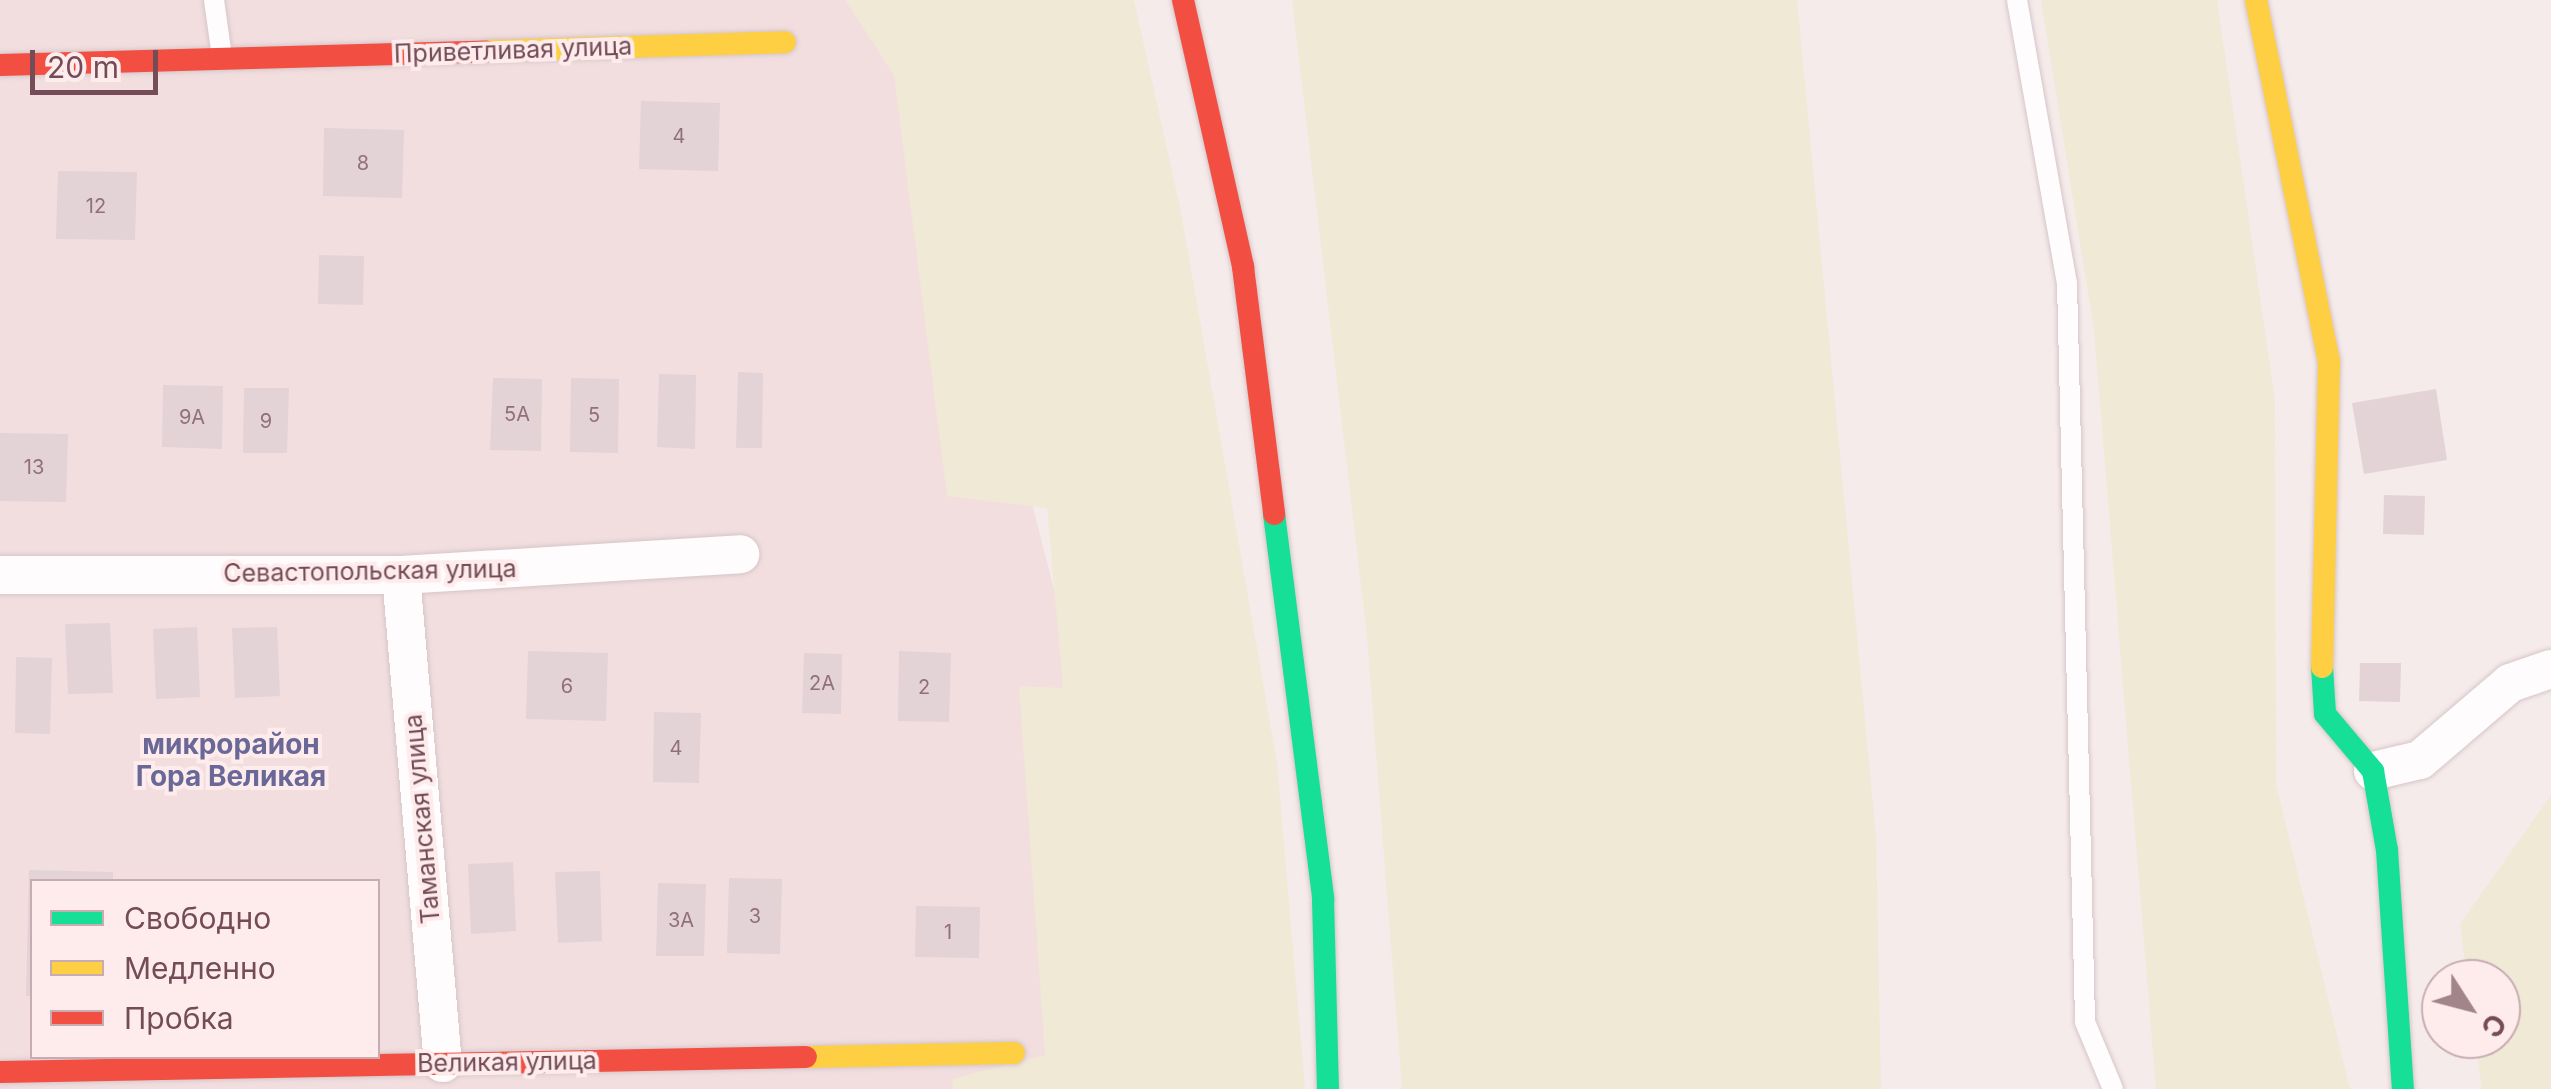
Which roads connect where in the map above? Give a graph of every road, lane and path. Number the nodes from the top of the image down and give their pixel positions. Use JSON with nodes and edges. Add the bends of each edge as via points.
{"nodes":[{"id":1,"x":214,"y":0,"type":"edge"},
{"id":2,"x":1183,"y":0,"type":"edge"},
{"id":3,"x":2017,"y":0,"type":"edge"},
{"id":4,"x":2256,"y":0,"type":"edge"},
{"id":5,"x":786,"y":42,"type":"dead end"},
{"id":6,"x":222,"y":58,"type":"junction"},
{"id":7,"x":0,"y":65,"type":"edge"},
{"id":8,"x":740,"y":554,"type":"dead end"},
{"id":9,"x":402,"y":575,"type":"junction"},
{"id":10,"x":0,"y":576,"type":"edge"},
{"id":11,"x":2551,"y":669,"type":"edge"},
{"id":12,"x":2373,"y":771,"type":"junction"},
{"id":13,"x":1014,"y":1053,"type":"dead end"},
{"id":14,"x":443,"y":1063,"type":"junction"},
{"id":15,"x":0,"y":1072,"type":"edge"},
{"id":16,"x":1328,"y":1089,"type":"edge"},
{"id":17,"x":2114,"y":1089,"type":"edge"},
{"id":18,"x":2403,"y":1089,"type":"edge"}],
"edges":[{"from":1,"to":6,"type":"lane"},
{"from":2,"to":16,"type":"street","via":[[1242,267],[1323,899]]},
{"from":3,"to":17,"type":"lane","via":[[2067,284],[2085,1022]]},
{"from":4,"to":12,"type":"street","via":[[2329,362],[2319,628],[2325,714]]},
{"from":5,"to":6,"type":"street","name":"Приветливая улица"},
{"from":6,"to":7,"type":"street","name":"Приветливая улица"},
{"from":8,"to":9,"type":"street","name":"Севастопольская улица"},
{"from":9,"to":10,"type":"street","name":"Севастопольская улица"},
{"from":9,"to":14,"type":"street","name":"Таманская улица"},
{"from":11,"to":12,"type":"street","via":[[2510,683],[2420,760]]},
{"from":12,"to":18,"type":"street","via":[[2387,850]]},
{"from":13,"to":14,"type":"street","name":"Великая улица"},
{"from":14,"to":15,"type":"street","name":"Великая улица"}]}
